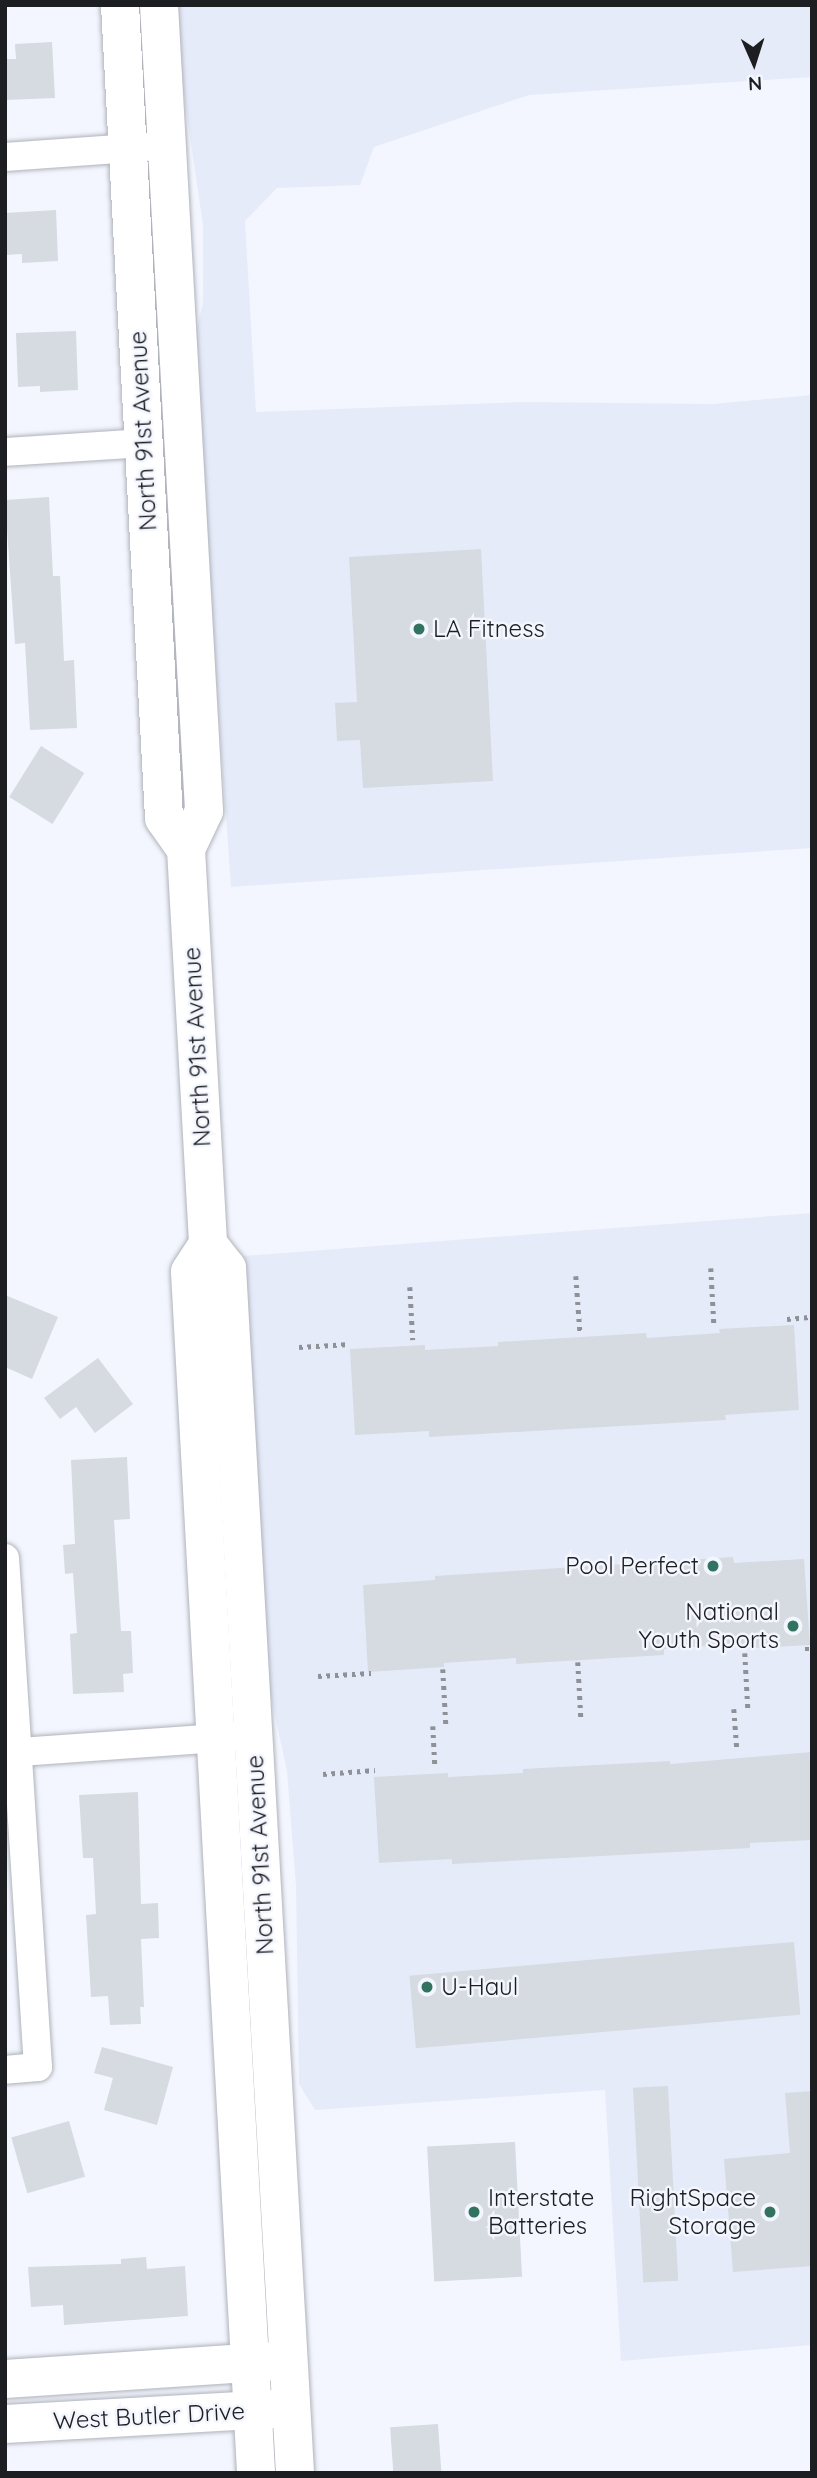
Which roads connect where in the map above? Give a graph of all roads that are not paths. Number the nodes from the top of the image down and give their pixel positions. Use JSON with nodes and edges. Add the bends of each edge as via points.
{"nodes":[{"id":1,"x":120,"y":5,"type":"edge"},
{"id":2,"x":159,"y":5,"type":"edge"},
{"id":3,"x":167,"y":146,"type":"junction"},
{"id":4,"x":128,"y":149,"type":"junction"},
{"id":5,"x":5,"y":157,"type":"edge"},
{"id":6,"x":143,"y":443,"type":"junction"},
{"id":7,"x":5,"y":452,"type":"edge"},
{"id":8,"x":193,"y":632,"type":"junction"},
{"id":9,"x":186,"y":849,"type":"junction"},
{"id":10,"x":208,"y":1244,"type":"junction"},
{"id":11,"x":5,"y":1558,"type":"edge"},
{"id":12,"x":253,"y":1736,"type":"junction"},
{"id":13,"x":214,"y":1739,"type":"junction"},
{"id":14,"x":12,"y":1753,"type":"edge"},
{"id":15,"x":5,"y":2070,"type":"edge"},
{"id":16,"x":289,"y":2360,"type":"junction"},
{"id":17,"x":250,"y":2363,"type":"junction"},
{"id":18,"x":5,"y":2379,"type":"edge"},
{"id":19,"x":292,"y":2408,"type":"junction"},
{"id":20,"x":252,"y":2410,"type":"junction"},
{"id":21,"x":5,"y":2424,"type":"edge"},
{"id":22,"x":256,"y":2473,"type":"edge"},
{"id":23,"x":295,"y":2473,"type":"edge"}],
"edges":[{"from":1,"to":4,"type":"main road","name":"North 91st Avenue"},
{"from":2,"to":3,"type":"main road","name":"North 91st Avenue"},
{"from":3,"to":4,"type":"street"},
{"from":3,"to":8,"type":"main road","name":"North 91st Avenue"},
{"from":4,"to":5,"type":"street"},
{"from":4,"to":6,"type":"main road","name":"North 91st Avenue"},
{"from":6,"to":7,"type":"street"},
{"from":6,"to":8,"type":"main road","via":[[165,475],[172,571]]},
{"from":6,"to":9,"type":"main road","name":"North 91st Avenue","via":[[164,818]]},
{"from":8,"to":9,"type":"main road","name":"North 91st Avenue","via":[[204,811]]},
{"from":9,"to":10,"type":"main road","name":"North 91st Avenue"},
{"from":10,"to":12,"type":"main road","name":"North 91st Avenue","via":[[227,1268]]},
{"from":10,"to":13,"type":"main road","name":"North 91st Avenue","via":[[190,1272]]},
{"from":11,"to":14,"type":"street"},
{"from":12,"to":13,"type":"street"},
{"from":12,"to":16,"type":"main road","name":"North 91st Avenue"},
{"from":13,"to":14,"type":"street"},
{"from":13,"to":17,"type":"main road","name":"North 91st Avenue"},
{"from":14,"to":15,"type":"street","via":[[38,2067]]},
{"from":16,"to":17,"type":"main road","name":"West Butler Drive"},
{"from":16,"to":19,"type":"main road","name":"North 91st Avenue"},
{"from":17,"to":18,"type":"main road","name":"West Butler Drive"},
{"from":17,"to":20,"type":"main road","name":"North 91st Avenue"},
{"from":19,"to":20,"type":"main road","name":"West Butler Drive"},
{"from":19,"to":23,"type":"main road","name":"North 91st Avenue"},
{"from":20,"to":21,"type":"main road","name":"West Butler Drive"},
{"from":20,"to":22,"type":"main road","name":"North 91st Avenue"}]}
